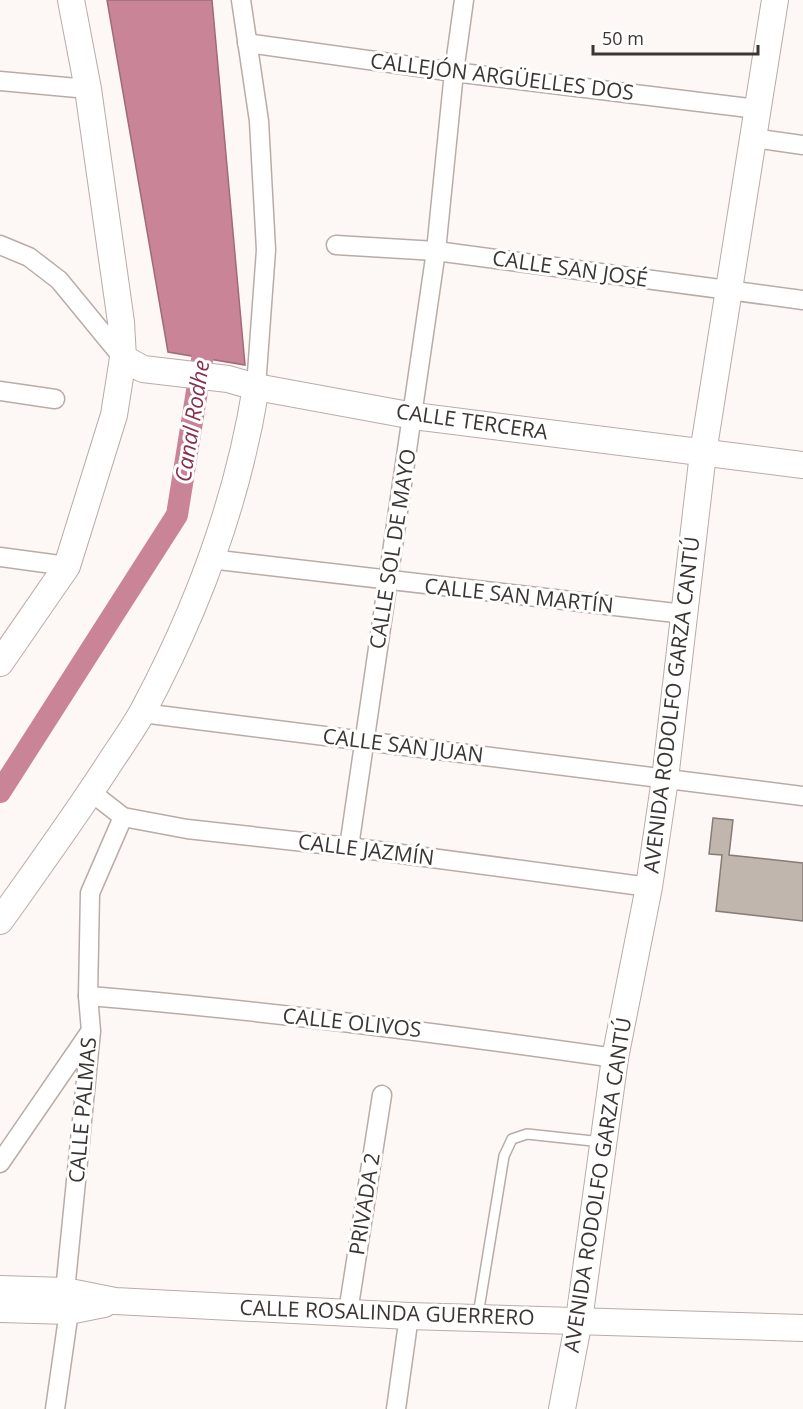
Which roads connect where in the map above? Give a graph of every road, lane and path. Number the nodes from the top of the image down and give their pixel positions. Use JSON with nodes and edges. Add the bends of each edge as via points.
{"nodes":[{"id":1,"x":71,"y":0,"type":"edge"},
{"id":2,"x":241,"y":0,"type":"edge"},
{"id":3,"x":464,"y":0,"type":"edge"},
{"id":4,"x":775,"y":0,"type":"edge"},
{"id":5,"x":247,"y":43,"type":"junction"},
{"id":6,"x":454,"y":72,"type":"junction"},
{"id":7,"x":0,"y":81,"type":"edge"},
{"id":8,"x":87,"y":89,"type":"junction"},
{"id":9,"x":758,"y":109,"type":"junction"},
{"id":10,"x":753,"y":138,"type":"junction"},
{"id":11,"x":803,"y":145,"type":"edge"},
{"id":12,"x":0,"y":244,"type":"edge"},
{"id":13,"x":336,"y":245,"type":"dead end"},
{"id":14,"x":436,"y":251,"type":"junction"},
{"id":15,"x":729,"y":291,"type":"junction"},
{"id":16,"x":803,"y":300,"type":"edge"},
{"id":17,"x":133,"y":363,"type":"junction"},
{"id":18,"x":256,"y":387,"type":"junction"},
{"id":19,"x":0,"y":391,"type":"edge"},
{"id":20,"x":55,"y":399,"type":"dead end"},
{"id":21,"x":414,"y":416,"type":"junction"},
{"id":22,"x":704,"y":453,"type":"junction"},
{"id":23,"x":803,"y":465,"type":"edge"},
{"id":24,"x":0,"y":556,"type":"edge"},
{"id":25,"x":210,"y":559,"type":"junction"},
{"id":26,"x":67,"y":566,"type":"junction"},
{"id":27,"x":388,"y":581,"type":"junction"},
{"id":28,"x":684,"y":614,"type":"junction"},
{"id":29,"x":0,"y":663,"type":"edge"},
{"id":30,"x":142,"y":713,"type":"junction"},
{"id":31,"x":364,"y":742,"type":"junction"},
{"id":32,"x":665,"y":779,"type":"junction"},
{"id":33,"x":91,"y":792,"type":"junction"},
{"id":34,"x":803,"y":796,"type":"edge"},
{"id":35,"x":123,"y":817,"type":"junction"},
{"id":36,"x":350,"y":847,"type":"junction"},
{"id":37,"x":650,"y":887,"type":"junction"},
{"id":38,"x":0,"y":921,"type":"edge"},
{"id":39,"x":87,"y":996,"type":"junction"},
{"id":40,"x":91,"y":1030,"type":"junction"},
{"id":41,"x":615,"y":1058,"type":"junction"},
{"id":42,"x":382,"y":1095,"type":"dead end"},
{"id":43,"x":603,"y":1142,"type":"junction"},
{"id":44,"x":0,"y":1163,"type":"edge"},
{"id":45,"x":0,"y":1288,"type":"edge"},
{"id":46,"x":67,"y":1301,"type":"junction"},
{"id":47,"x":0,"y":1309,"type":"edge"},
{"id":48,"x":348,"y":1312,"type":"junction"},
{"id":49,"x":409,"y":1316,"type":"junction"},
{"id":50,"x":478,"y":1318,"type":"junction"},
{"id":51,"x":579,"y":1320,"type":"junction"},
{"id":52,"x":803,"y":1328,"type":"edge"},
{"id":53,"x":55,"y":1409,"type":"edge"},
{"id":54,"x":396,"y":1409,"type":"edge"},
{"id":55,"x":562,"y":1409,"type":"edge"}],
"edges":[{"from":1,"to":8,"type":"main road"},
{"from":2,"to":5,"type":"street"},
{"from":3,"to":6,"type":"street","name":"CALLE SOL DE MAYO"},
{"from":4,"to":9,"type":"main road","name":"AVENIDA RODOLFO GARZA CANTÚ"},
{"from":5,"to":6,"type":"street","name":"CALLEJÓN ARGÜELLES DOS"},
{"from":5,"to":18,"type":"street","via":[[259,121],[266,250]]},
{"from":6,"to":9,"type":"street","name":"CALLEJÓN ARGÜELLES DOS"},
{"from":6,"to":14,"type":"street","name":"CALLE SOL DE MAYO"},
{"from":7,"to":8,"type":"street"},
{"from":8,"to":17,"type":"main road","via":[[121,322]]},
{"from":9,"to":10,"type":"main road","name":"AVENIDA RODOLFO GARZA CANTÚ"},
{"from":10,"to":11,"type":"street"},
{"from":10,"to":15,"type":"main road","name":"AVENIDA RODOLFO GARZA CANTÚ"},
{"from":12,"to":17,"type":"street","via":[[29,257],[59,280]]},
{"from":13,"to":14,"type":"street","name":"CALLE SAN JOSÉ"},
{"from":14,"to":15,"type":"street","name":"CALLE SAN JOSÉ"},
{"from":14,"to":21,"type":"street","name":"CALLE SOL DE MAYO"},
{"from":15,"to":16,"type":"street","name":"CALLE SAN JOSÉ"},
{"from":15,"to":22,"type":"main road","name":"AVENIDA RODOLFO GARZA CANTÚ"},
{"from":17,"to":18,"type":"main road","name":"CALLE TERCERA"},
{"from":17,"to":26,"type":"main road"},
{"from":18,"to":21,"type":"main road","name":"CALLE TERCERA"},
{"from":18,"to":25,"type":"main road","via":[[237,483]]},
{"from":19,"to":20,"type":"street"},
{"from":21,"to":22,"type":"main road","name":"CALLE TERCERA"},
{"from":21,"to":27,"type":"street","name":"CALLE SOL DE MAYO"},
{"from":22,"to":23,"type":"main road","name":"CALLE TERCERA"},
{"from":22,"to":28,"type":"main road","name":"AVENIDA RODOLFO GARZA CANTÚ"},
{"from":24,"to":26,"type":"street"},
{"from":25,"to":27,"type":"street","name":"CALLE SAN MARTÍN"},
{"from":25,"to":30,"type":"main road","via":[[186,623]]},
{"from":26,"to":29,"type":"main road"},
{"from":27,"to":28,"type":"street","name":"CALLE SAN MARTÍN"},
{"from":27,"to":31,"type":"street","name":"CALLE SOL DE MAYO"},
{"from":28,"to":32,"type":"main road","name":"AVENIDA RODOLFO GARZA CANTÚ"},
{"from":30,"to":31,"type":"street","name":"CALLE SAN JUAN"},
{"from":30,"to":33,"type":"main road"},
{"from":31,"to":32,"type":"street","name":"CALLE SAN JUAN"},
{"from":31,"to":36,"type":"street","name":"CALLE SOL DE MAYO"},
{"from":32,"to":34,"type":"street","name":"CALLE SAN JUAN"},
{"from":32,"to":37,"type":"main road","name":"AVENIDA RODOLFO GARZA CANTÚ"},
{"from":33,"to":35,"type":"street","name":"CALLE JAZMÍN"},
{"from":33,"to":38,"type":"main road"},
{"from":35,"to":36,"type":"street","name":"CALLE JAZMÍN","via":[[186,829]]},
{"from":35,"to":39,"type":"street","name":"CALLE PALMAS","via":[[90,893]]},
{"from":36,"to":37,"type":"street","name":"CALLE JAZMÍN"},
{"from":37,"to":41,"type":"main road","name":"AVENIDA RODOLFO GARZA CANTÚ"},
{"from":39,"to":40,"type":"street","name":"CALLE PALMAS"},
{"from":39,"to":41,"type":"street","name":"CALLE OLIVOS","via":[[425,1031]]},
{"from":40,"to":44,"type":"street"},
{"from":40,"to":46,"type":"street","name":"CALLE PALMAS"},
{"from":41,"to":43,"type":"main road","name":"AVENIDA RODOLFO GARZA CANTÚ"},
{"from":42,"to":48,"type":"street","name":"PRIVADA 2"},
{"from":43,"to":50,"type":"lane","via":[[527,1134],[512,1139],[504,1156]]},
{"from":43,"to":51,"type":"main road","name":"AVENIDA RODOLFO GARZA CANTÚ"},
{"from":45,"to":46,"type":"main road","name":"CALLE ROSALINDA GUERRERO"},
{"from":46,"to":47,"type":"main road","name":"CALLE ROSALINDA GUERRERO"},
{"from":46,"to":48,"type":"main road","name":"CALLE ROSALINDA GUERRERO"},
{"from":46,"to":53,"type":"street","name":"CALLE PALMAS"},
{"from":48,"to":49,"type":"main road","name":"CALLE ROSALINDA GUERRERO"},
{"from":49,"to":50,"type":"main road","name":"CALLE ROSALINDA GUERRERO"},
{"from":49,"to":54,"type":"street"},
{"from":50,"to":51,"type":"main road","name":"CALLE ROSALINDA GUERRERO"},
{"from":51,"to":52,"type":"main road","name":"CALLE ROSALINDA GUERRERO"},
{"from":51,"to":55,"type":"main road","name":"AVENIDA RODOLFO GARZA CANTÚ"}]}
